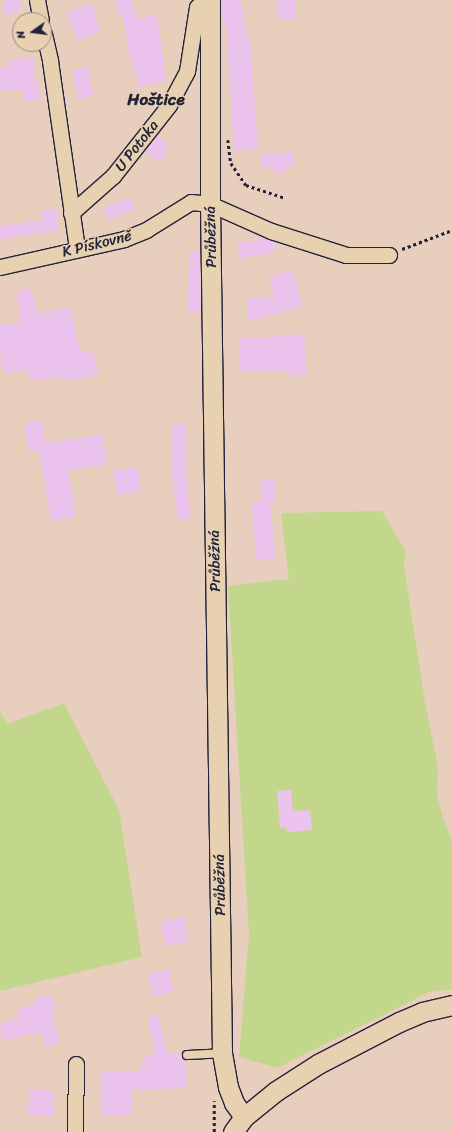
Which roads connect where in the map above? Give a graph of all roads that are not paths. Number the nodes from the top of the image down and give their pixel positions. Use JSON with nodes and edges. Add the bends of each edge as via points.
{"nodes":[{"id":1,"x":37,"y":0,"type":"edge"},
{"id":2,"x":204,"y":0,"type":"edge"},
{"id":3,"x":210,"y":0,"type":"edge"},
{"id":4,"x":39,"y":12,"type":"edge"},
{"id":5,"x":48,"y":52,"type":"edge"},
{"id":6,"x":210,"y":204,"type":"junction"},
{"id":7,"x":71,"y":213,"type":"junction"},
{"id":8,"x":77,"y":249,"type":"junction"},
{"id":9,"x":389,"y":255,"type":"road end"},
{"id":10,"x":0,"y":267,"type":"edge"},
{"id":11,"x":452,"y":1005,"type":"edge"},
{"id":12,"x":222,"y":1053,"type":"junction"},
{"id":13,"x":187,"y":1055,"type":"dead end"},
{"id":14,"x":76,"y":1064,"type":"dead end"},
{"id":15,"x":239,"y":1125,"type":"edge"},
{"id":16,"x":75,"y":1132,"type":"edge"}],
"edges":[{"from":1,"to":4,"type":"street"},
{"from":2,"to":7,"type":"street","name":"U Potoka","via":[[197,7],[187,71],[169,105],[113,176]]},
{"from":3,"to":6,"type":"street","name":"Průběžná"},
{"from":5,"to":7,"type":"street"},
{"from":6,"to":8,"type":"street","name":"K Pískovně","via":[[191,202],[146,230],[124,239]]},
{"from":6,"to":9,"type":"street","name":"K Pískovně","via":[[271,231],[346,255]]},
{"from":6,"to":12,"type":"street","name":"Průběžná"},
{"from":7,"to":8,"type":"street"},
{"from":8,"to":10,"type":"street","name":"K Pískovně"},
{"from":11,"to":15,"type":"street","via":[[411,1017],[318,1064],[276,1091]]},
{"from":12,"to":13,"type":"lane"},
{"from":12,"to":15,"type":"street","name":"Průběžná"},
{"from":14,"to":16,"type":"street"}]}
